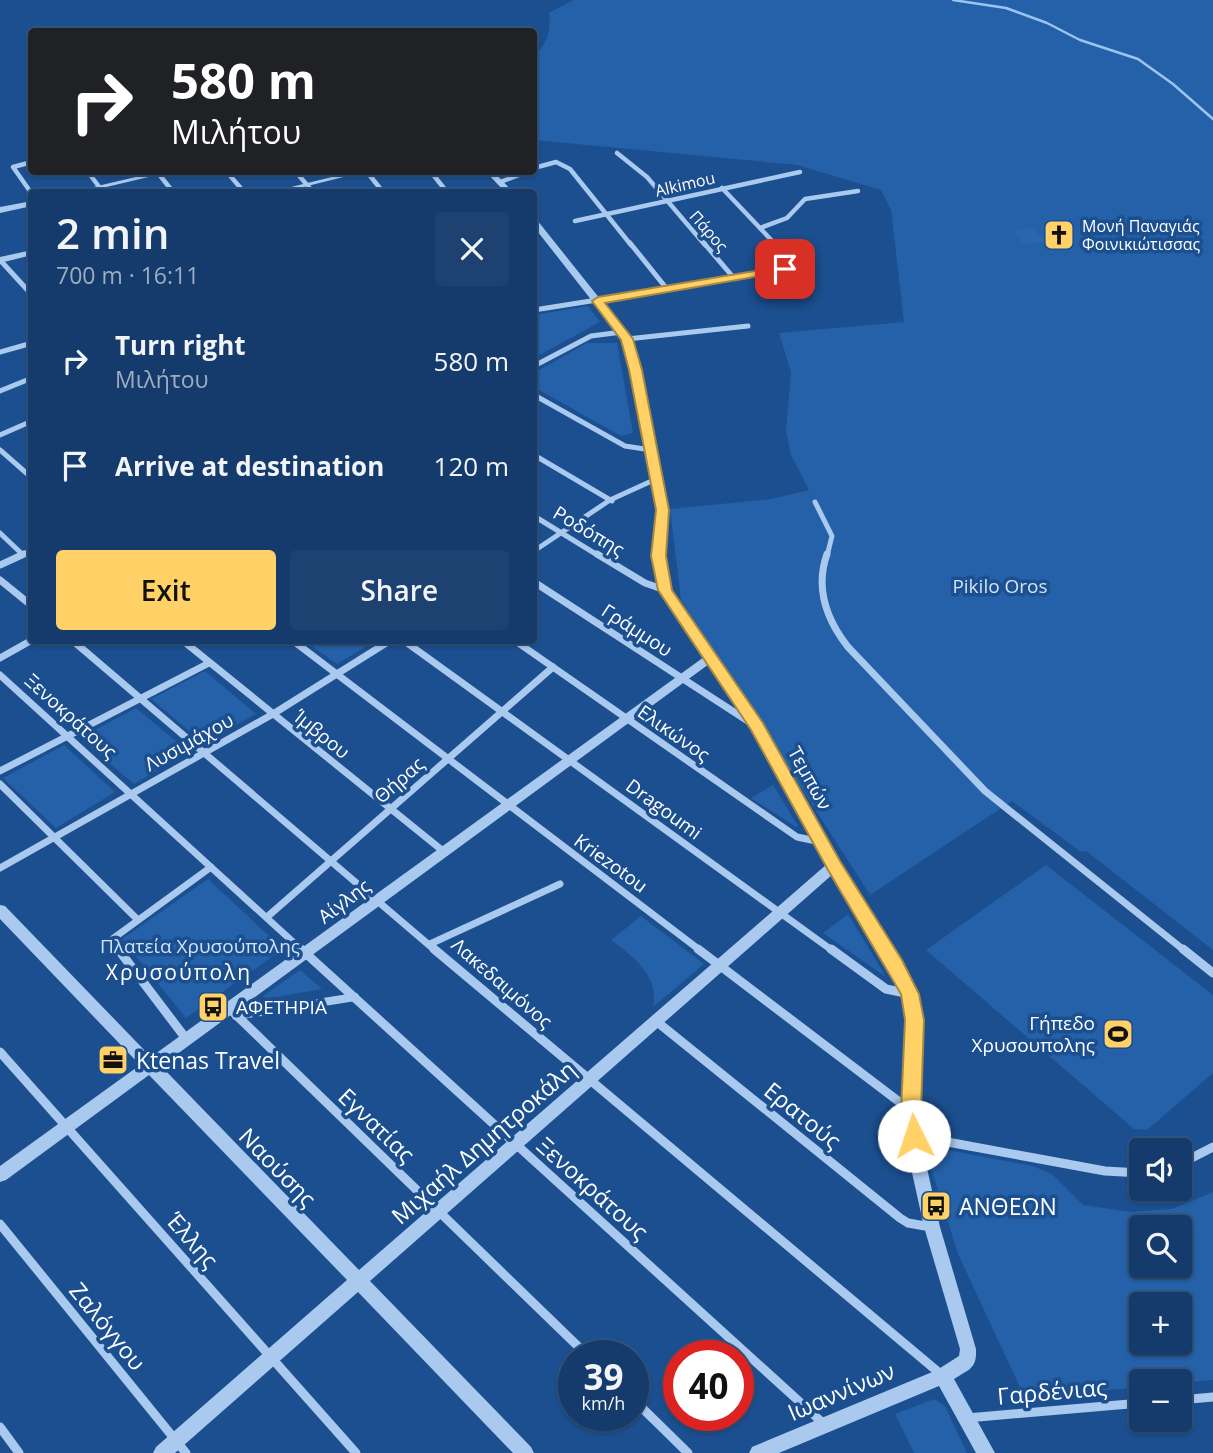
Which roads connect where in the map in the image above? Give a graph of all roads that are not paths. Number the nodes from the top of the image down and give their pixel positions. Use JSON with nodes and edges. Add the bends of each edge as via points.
{"nodes":[{"id":1,"x":617,"y":153,"type":"dead end"},
{"id":2,"x":28,"y":164,"type":"edge"},
{"id":3,"x":537,"y":167,"type":"edge"},
{"id":4,"x":800,"y":172,"type":"dead end"},
{"id":5,"x":152,"y":175,"type":"edge"},
{"id":6,"x":230,"y":175,"type":"edge"},
{"id":7,"x":298,"y":175,"type":"edge"},
{"id":8,"x":351,"y":175,"type":"edge"},
{"id":9,"x":369,"y":175,"type":"edge"},
{"id":10,"x":433,"y":175,"type":"edge"},
{"id":11,"x":493,"y":175,"type":"edge"},
{"id":12,"x":519,"y":175,"type":"edge"},
{"id":13,"x":500,"y":182,"type":"junction"},
{"id":14,"x":722,"y":188,"type":"junction"},
{"id":15,"x":29,"y":189,"type":"edge"},
{"id":16,"x":104,"y":189,"type":"edge"},
{"id":17,"x":241,"y":189,"type":"edge"},
{"id":18,"x":310,"y":189,"type":"edge"},
{"id":19,"x":381,"y":189,"type":"edge"},
{"id":20,"x":445,"y":189,"type":"edge"},
{"id":21,"x":506,"y":189,"type":"edge"},
{"id":22,"x":858,"y":191,"type":"dead end"},
{"id":23,"x":666,"y":201,"type":"junction"},
{"id":24,"x":28,"y":204,"type":"edge"},
{"id":25,"x":0,"y":210,"type":"edge"},
{"id":26,"x":609,"y":214,"type":"junction"},
{"id":27,"x":575,"y":221,"type":"dead end"},
{"id":28,"x":537,"y":228,"type":"edge"},
{"id":29,"x":760,"y":228,"type":"junction"},
{"id":30,"x":28,"y":253,"type":"edge"},
{"id":31,"x":0,"y":260,"type":"edge"},
{"id":32,"x":733,"y":277,"type":"junction"},
{"id":33,"x":667,"y":289,"type":"junction"},
{"id":34,"x":28,"y":291,"type":"edge"},
{"id":35,"x":598,"y":301,"type":"junction"},
{"id":36,"x":537,"y":310,"type":"edge"},
{"id":37,"x":748,"y":326,"type":"dead end"},
{"id":38,"x":624,"y":335,"type":"junction"},
{"id":39,"x":28,"y":344,"type":"edge"},
{"id":40,"x":0,"y":352,"type":"edge"},
{"id":41,"x":537,"y":364,"type":"edge"},
{"id":42,"x":28,"y":380,"type":"edge"},
{"id":43,"x":0,"y":391,"type":"edge"},
{"id":44,"x":537,"y":397,"type":"edge"},
{"id":45,"x":28,"y":423,"type":"edge"},
{"id":46,"x":0,"y":435,"type":"edge"},
{"id":47,"x":0,"y":450,"type":"edge"},
{"id":48,"x":652,"y":450,"type":"junction"},
{"id":49,"x":537,"y":457,"type":"edge"},
{"id":50,"x":28,"y":474,"type":"edge"},
{"id":51,"x":656,"y":479,"type":"junction"},
{"id":52,"x":612,"y":501,"type":"junction"},
{"id":53,"x":815,"y":502,"type":"dead end"},
{"id":54,"x":537,"y":518,"type":"edge"},
{"id":55,"x":0,"y":533,"type":"edge"},
{"id":56,"x":561,"y":533,"type":"junction"},
{"id":57,"x":537,"y":549,"type":"edge"},
{"id":58,"x":28,"y":552,"type":"edge"},
{"id":59,"x":22,"y":554,"type":"junction"},
{"id":60,"x":0,"y":565,"type":"edge"},
{"id":61,"x":0,"y":580,"type":"edge"},
{"id":62,"x":537,"y":584,"type":"edge"},
{"id":63,"x":665,"y":590,"type":"junction"},
{"id":64,"x":28,"y":603,"type":"edge"},
{"id":65,"x":28,"y":643,"type":"edge"},
{"id":66,"x":77,"y":644,"type":"edge"},
{"id":67,"x":187,"y":644,"type":"edge"},
{"id":68,"x":297,"y":644,"type":"edge"},
{"id":69,"x":385,"y":644,"type":"edge"},
{"id":70,"x":408,"y":644,"type":"edge"},
{"id":71,"x":520,"y":644,"type":"edge"},
{"id":72,"x":711,"y":657,"type":"junction"},
{"id":73,"x":0,"y":659,"type":"edge"},
{"id":74,"x":209,"y":663,"type":"junction"},
{"id":75,"x":552,"y":667,"type":"junction"},
{"id":76,"x":337,"y":674,"type":"junction"},
{"id":77,"x":0,"y":675,"type":"edge"},
{"id":78,"x":682,"y":678,"type":"junction"},
{"id":79,"x":140,"y":699,"type":"junction"},
{"id":80,"x":500,"y":713,"type":"junction"},
{"id":81,"x":272,"y":714,"type":"junction"},
{"id":82,"x":627,"y":719,"type":"junction"},
{"id":83,"x":757,"y":727,"type":"junction"},
{"id":84,"x":69,"y":737,"type":"junction"},
{"id":85,"x":202,"y":752,"type":"junction"},
{"id":86,"x":447,"y":759,"type":"junction"},
{"id":87,"x":571,"y":761,"type":"junction"},
{"id":88,"x":0,"y":771,"type":"edge"},
{"id":89,"x":0,"y":784,"type":"edge"},
{"id":90,"x":130,"y":793,"type":"junction"},
{"id":91,"x":509,"y":807,"type":"junction"},
{"id":92,"x":390,"y":809,"type":"junction"},
{"id":93,"x":54,"y":837,"type":"junction"},
{"id":94,"x":821,"y":842,"type":"junction"},
{"id":95,"x":443,"y":851,"type":"junction"},
{"id":96,"x":331,"y":860,"type":"junction"},
{"id":97,"x":834,"y":865,"type":"junction"},
{"id":98,"x":211,"y":867,"type":"junction"},
{"id":99,"x":0,"y":868,"type":"edge"},
{"id":100,"x":560,"y":884,"type":"dead end"},
{"id":101,"x":377,"y":900,"type":"junction"},
{"id":102,"x":0,"y":910,"type":"edge"},
{"id":103,"x":780,"y":913,"type":"junction"},
{"id":104,"x":267,"y":916,"type":"junction"},
{"id":105,"x":137,"y":919,"type":"junction"},
{"id":106,"x":430,"y":944,"type":"junction"},
{"id":107,"x":306,"y":953,"type":"junction"},
{"id":108,"x":720,"y":965,"type":"junction"},
{"id":109,"x":1213,"y":973,"type":"edge"},
{"id":110,"x":910,"y":994,"type":"junction"},
{"id":111,"x":355,"y":997,"type":"junction"},
{"id":112,"x":233,"y":1013,"type":"junction"},
{"id":113,"x":656,"y":1021,"type":"junction"},
{"id":114,"x":187,"y":1040,"type":"junction"},
{"id":115,"x":0,"y":1052,"type":"edge"},
{"id":116,"x":149,"y":1067,"type":"junction"},
{"id":117,"x":588,"y":1080,"type":"junction"},
{"id":118,"x":911,"y":1111,"type":"junction"},
{"id":119,"x":67,"y":1127,"type":"junction"},
{"id":120,"x":914,"y":1136,"type":"junction"},
{"id":121,"x":516,"y":1143,"type":"junction"},
{"id":122,"x":1213,"y":1147,"type":"edge"},
{"id":123,"x":1192,"y":1158,"type":"edge"},
{"id":124,"x":1129,"y":1173,"type":"edge"},
{"id":125,"x":0,"y":1175,"type":"edge"},
{"id":126,"x":439,"y":1211,"type":"junction"},
{"id":127,"x":0,"y":1224,"type":"edge"},
{"id":128,"x":932,"y":1227,"type":"junction"},
{"id":129,"x":358,"y":1282,"type":"junction"},
{"id":130,"x":572,"y":1340,"type":"edge"},
{"id":131,"x":271,"y":1358,"type":"junction"},
{"id":132,"x":943,"y":1376,"type":"junction"},
{"id":133,"x":1213,"y":1397,"type":"edge"},
{"id":134,"x":1192,"y":1399,"type":"edge"},
{"id":135,"x":1129,"y":1404,"type":"edge"},
{"id":136,"x":649,"y":1415,"type":"edge"},
{"id":137,"x":966,"y":1418,"type":"junction"},
{"id":138,"x":825,"y":1424,"type":"junction"},
{"id":139,"x":0,"y":1427,"type":"edge"},
{"id":140,"x":182,"y":1447,"type":"edge"},
{"id":141,"x":19,"y":1453,"type":"edge"},
{"id":142,"x":162,"y":1453,"type":"edge"},
{"id":143,"x":356,"y":1453,"type":"edge"},
{"id":144,"x":525,"y":1453,"type":"edge"},
{"id":145,"x":688,"y":1453,"type":"edge"},
{"id":146,"x":758,"y":1453,"type":"edge"},
{"id":147,"x":986,"y":1453,"type":"edge"}],
"edges":[{"from":1,"to":23,"type":"street","name":"Πάρος","via":[[647,177]]},
{"from":2,"to":15,"type":"street","via":[[13,166]]},
{"from":3,"to":26,"type":"street","via":[[564,163]]},
{"from":4,"to":14,"type":"street","name":"Alkimou"},
{"from":5,"to":16,"type":"street"},
{"from":6,"to":17,"type":"street"},
{"from":7,"to":18,"type":"street"},
{"from":8,"to":18,"type":"street"},
{"from":9,"to":19,"type":"street"},
{"from":10,"to":20,"type":"street"},
{"from":11,"to":13,"type":"street"},
{"from":12,"to":13,"type":"street"},
{"from":13,"to":21,"type":"street"},
{"from":14,"to":23,"type":"street","name":"Alkimou"},
{"from":14,"to":29,"type":"street"},
{"from":22,"to":29,"type":"street","via":[[805,199],[787,218]]},
{"from":23,"to":26,"type":"street","name":"Alkimou"},
{"from":23,"to":32,"type":"street","name":"Πάρος"},
{"from":24,"to":25,"type":"street"},
{"from":26,"to":27,"type":"street","name":"Alkimou"},
{"from":26,"to":33,"type":"street"},
{"from":28,"to":35,"type":"street","name":"Τεμπών"},
{"from":29,"to":32,"type":"street","via":[[798,268]]},
{"from":30,"to":31,"type":"street"},
{"from":31,"to":34,"type":"street"},
{"from":32,"to":33,"type":"street"},
{"from":33,"to":35,"type":"street"},
{"from":35,"to":36,"type":"street"},
{"from":35,"to":38,"type":"street","name":"Τεμπών"},
{"from":37,"to":38,"type":"street"},
{"from":38,"to":41,"type":"street","via":[[591,337]]},
{"from":38,"to":48,"type":"street","name":"Τεμπών"},
{"from":39,"to":40,"type":"street"},
{"from":42,"to":43,"type":"street"},
{"from":44,"to":48,"type":"street","via":[[625,446]]},
{"from":45,"to":46,"type":"street"},
{"from":47,"to":50,"type":"street"},
{"from":48,"to":51,"type":"street","name":"Τεμπών"},
{"from":49,"to":52,"type":"street"},
{"from":51,"to":52,"type":"street"},
{"from":51,"to":63,"type":"street","name":"Τεμπών","via":[[663,521],[659,556]]},
{"from":52,"to":56,"type":"street"},
{"from":53,"to":109,"type":"street","via":[[832,536],[821,587],[826,611],[842,640],[985,791]]},
{"from":54,"to":56,"type":"street","name":"Ροδόπης"},
{"from":55,"to":59,"type":"street"},
{"from":56,"to":57,"type":"street"},
{"from":56,"to":63,"type":"street","name":"Ροδόπης"},
{"from":58,"to":59,"type":"street"},
{"from":59,"to":60,"type":"street"},
{"from":61,"to":64,"type":"street"},
{"from":62,"to":78,"type":"street","name":"Γράμμου"},
{"from":63,"to":72,"type":"street","name":"Τεμπών"},
{"from":65,"to":73,"type":"street"},
{"from":66,"to":79,"type":"street","name":"Λακεδαιμόνος"},
{"from":67,"to":74,"type":"street","name":"Ίμβρου"},
{"from":68,"to":76,"type":"street","name":"Kriezotou"},
{"from":69,"to":76,"type":"street","name":"Λυσιμάχου"},
{"from":70,"to":80,"type":"street","name":"Dragoumi"},
{"from":71,"to":75,"type":"street","name":"Ελικώνος"},
{"from":72,"to":78,"type":"street","name":"Αίγλης"},
{"from":72,"to":83,"type":"street","name":"Τεμπών"},
{"from":74,"to":79,"type":"street"},
{"from":74,"to":81,"type":"street","name":"Ίμβρου"},
{"from":75,"to":80,"type":"street","name":"Θήρας"},
{"from":75,"to":82,"type":"street","name":"Ελικώνος"},
{"from":76,"to":81,"type":"street","name":"Λυσιμάχου"},
{"from":76,"to":86,"type":"street","name":"Kriezotou"},
{"from":77,"to":84,"type":"street","name":"Ξενοκράτους"},
{"from":78,"to":82,"type":"street","name":"Αίγλης"},
{"from":78,"to":83,"type":"street","name":"Γράμμου"},
{"from":79,"to":84,"type":"street"},
{"from":79,"to":85,"type":"street","name":"Λακεδαιμόνος"},
{"from":80,"to":86,"type":"street","name":"Θήρας"},
{"from":80,"to":87,"type":"street","name":"Dragoumi"},
{"from":81,"to":85,"type":"street","name":"Λυσιμάχου"},
{"from":81,"to":92,"type":"street","name":"Ίμβρου"},
{"from":82,"to":87,"type":"street","name":"Αίγλης"},
{"from":82,"to":94,"type":"street","name":"Ελικώνος","via":[[797,837]]},
{"from":83,"to":94,"type":"street","name":"Τεμπών"},
{"from":84,"to":88,"type":"street"},
{"from":84,"to":90,"type":"street","name":"Ξενοκράτους"},
{"from":85,"to":90,"type":"street","name":"Λυσιμάχου"},
{"from":85,"to":96,"type":"street","name":"Λακεδαιμόνος"},
{"from":86,"to":91,"type":"street","name":"Kriezotou"},
{"from":86,"to":92,"type":"street","name":"Θήρας"},
{"from":87,"to":91,"type":"street","name":"Αίγλης"},
{"from":87,"to":103,"type":"street","name":"Dragoumi"},
{"from":89,"to":93,"type":"street"},
{"from":90,"to":93,"type":"street","name":"Λυσιμάχου"},
{"from":90,"to":98,"type":"street","name":"Ξενοκράτους"},
{"from":91,"to":95,"type":"street","name":"Αίγλης"},
{"from":91,"to":108,"type":"street","name":"Kriezotou"},
{"from":92,"to":95,"type":"street","name":"Ίμβρου"},
{"from":92,"to":96,"type":"street","name":"Θήρας"},
{"from":93,"to":99,"type":"street","name":"Λυσιμάχου"},
{"from":93,"to":105,"type":"street"},
{"from":94,"to":97,"type":"street","name":"Τεμπών"},
{"from":95,"to":101,"type":"street","name":"Αίγλης"},
{"from":96,"to":101,"type":"street","name":"Λακεδαιμόνος"},
{"from":96,"to":104,"type":"street","name":"Θήρας"},
{"from":97,"to":103,"type":"street","name":"Μιχαήλ Δημητροκάλη"},
{"from":97,"to":110,"type":"street","name":"Τεμπών"},
{"from":98,"to":104,"type":"street","name":"Ξενοκράτους"},
{"from":98,"to":105,"type":"street"},
{"from":100,"to":106,"type":"street"},
{"from":101,"to":106,"type":"street","name":"Λακεδαιμόνος"},
{"from":101,"to":107,"type":"street","name":"Αίγλης"},
{"from":102,"to":116,"type":"street","name":"Ναούσης"},
{"from":103,"to":108,"type":"street","name":"Μιχαήλ Δημητροκάλη"},
{"from":103,"to":110,"type":"street","name":"Dragoumi","via":[[886,989]]},
{"from":104,"to":107,"type":"street","name":"Ξενοκράτους"},
{"from":105,"to":114,"type":"street","via":[[111,940]]},
{"from":106,"to":117,"type":"street","name":"Λακεδαιμόνος"},
{"from":107,"to":111,"type":"street","name":"Ξενοκράτους"},
{"from":107,"to":112,"type":"street","name":"Αίγλης"},
{"from":108,"to":113,"type":"street","name":"Μιχαήλ Δημητροκάλη"},
{"from":108,"to":118,"type":"street","name":"Kriezotou"},
{"from":110,"to":118,"type":"street","name":"Τεμπών","via":[[915,1020]]},
{"from":111,"to":112,"type":"street"},
{"from":111,"to":121,"type":"street","name":"Ξενοκράτους"},
{"from":112,"to":114,"type":"street","name":"Αίγλης"},
{"from":112,"to":126,"type":"street","name":"Εγνατίας"},
{"from":113,"to":117,"type":"street","name":"Μιχαήλ Δημητροκάλη"},
{"from":113,"to":128,"type":"street","name":"Ερατούς","via":[[900,1218]]},
{"from":114,"to":116,"type":"street","name":"Αίγλης"},
{"from":115,"to":119,"type":"street","name":"Έλλης"},
{"from":116,"to":119,"type":"street","name":"Αίγλης"},
{"from":116,"to":129,"type":"street","name":"Ναούσης"},
{"from":117,"to":121,"type":"street","name":"Μιχαήλ Δημητροκάλη"},
{"from":117,"to":132,"type":"street","name":"Λακεδαιμόνος"},
{"from":118,"to":120,"type":"street","name":"Τεμπών"},
{"from":119,"to":125,"type":"street","name":"Αίγλης"},
{"from":119,"to":131,"type":"street","name":"Έλλης"},
{"from":120,"to":124,"type":"street"},
{"from":120,"to":128,"type":"street","name":"Τεμπών"},
{"from":121,"to":126,"type":"street","name":"Μιχαήλ Δημητροκάλη"},
{"from":121,"to":138,"type":"street","name":"Ξενοκράτους"},
{"from":122,"to":123,"type":"street"},
{"from":126,"to":129,"type":"street","name":"Μιχαήλ Δημητροκάλη"},
{"from":126,"to":130,"type":"street","name":"Εγνατίας"},
{"from":127,"to":140,"type":"street","name":"Ζαλόγγου"},
{"from":128,"to":132,"type":"street","name":"Τεμπών","via":[[969,1353],[966,1363]]},
{"from":129,"to":131,"type":"street","name":"Μιχαήλ Δημητροκάλη"},
{"from":129,"to":144,"type":"street","name":"Ναούσης"},
{"from":131,"to":140,"type":"street","name":"Μιχαήλ Δημητροκάλη"},
{"from":131,"to":143,"type":"street","name":"Έλλης"},
{"from":132,"to":137,"type":"street"},
{"from":132,"to":138,"type":"street","name":"Ιωαννίνων"},
{"from":133,"to":134,"type":"street"},
{"from":135,"to":137,"type":"street","name":"Γαρδένιας"},
{"from":136,"to":145,"type":"street"},
{"from":137,"to":147,"type":"street"},
{"from":138,"to":146,"type":"street","name":"Ιωαννίνων"},
{"from":139,"to":141,"type":"street"},
{"from":140,"to":142,"type":"street","name":"Μιχαήλ Δημητροκάλη"}]}
